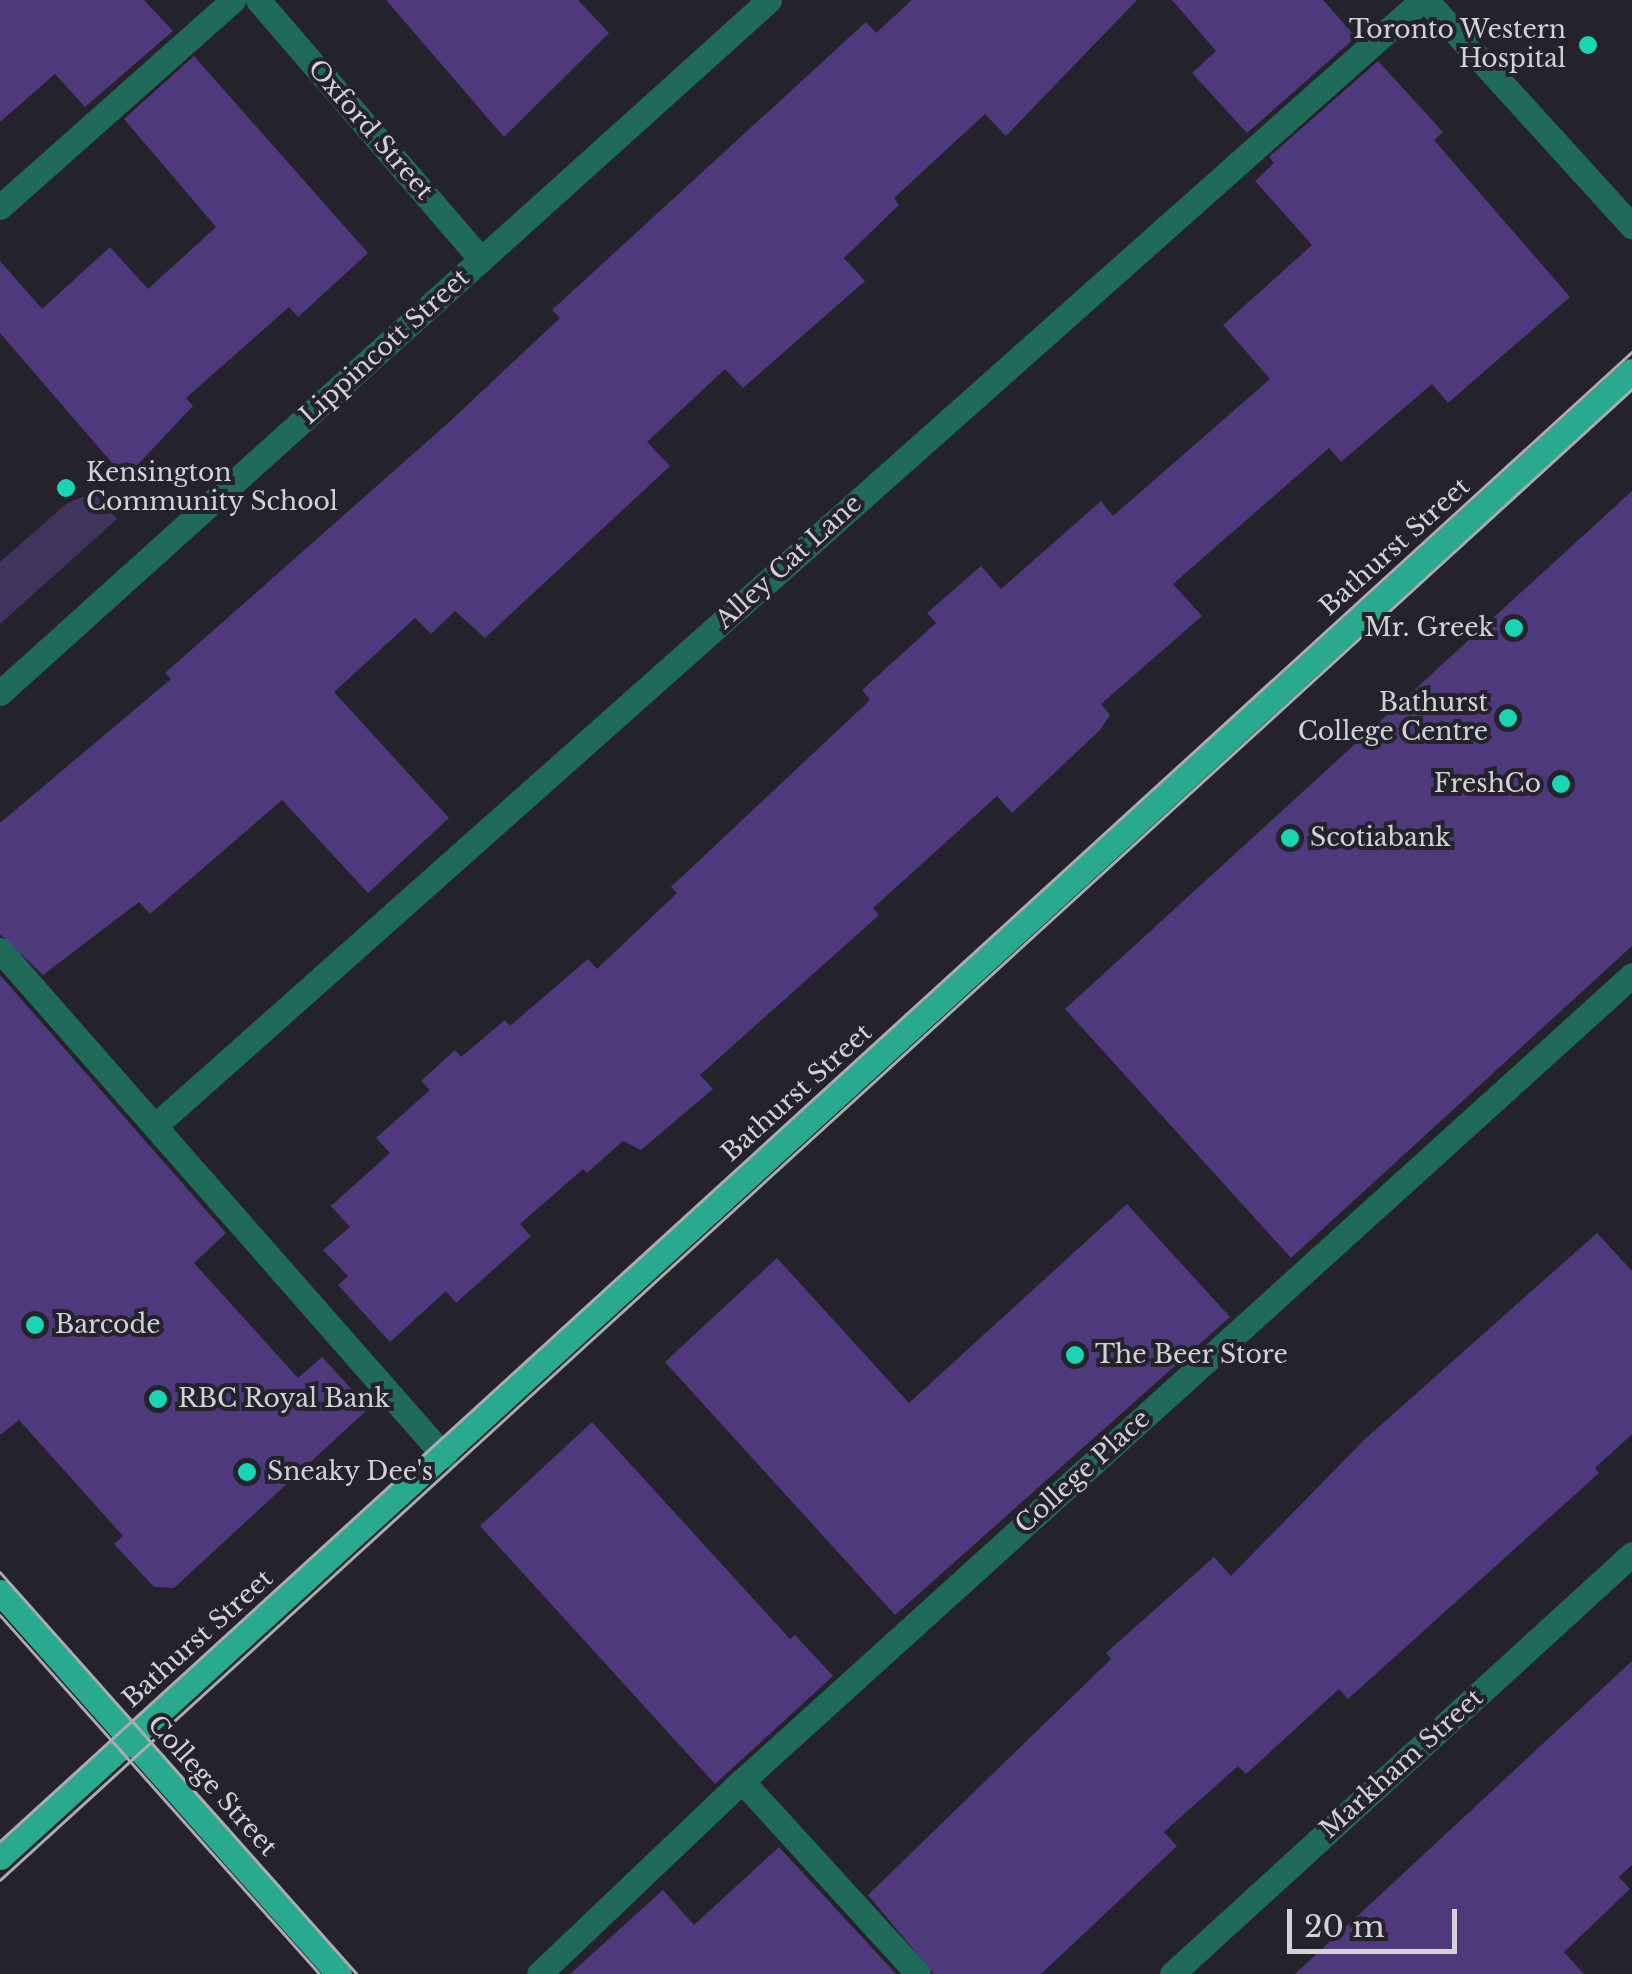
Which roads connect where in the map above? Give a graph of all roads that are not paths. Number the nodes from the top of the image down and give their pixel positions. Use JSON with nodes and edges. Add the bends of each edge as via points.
{"nodes":[{"id":1,"x":233,"y":0,"type":"edge"},
{"id":2,"x":258,"y":0,"type":"edge"},
{"id":3,"x":769,"y":0,"type":"edge"},
{"id":4,"x":1424,"y":0,"type":"edge"},
{"id":5,"x":0,"y":206,"type":"edge"},
{"id":6,"x":1632,"y":226,"type":"edge"},
{"id":7,"x":482,"y":260,"type":"junction"},
{"id":8,"x":1632,"y":371,"type":"edge"},
{"id":9,"x":0,"y":693,"type":"edge"},
{"id":10,"x":0,"y":950,"type":"edge"},
{"id":11,"x":1632,"y":975,"type":"edge"},
{"id":12,"x":157,"y":1124,"type":"junction"},
{"id":13,"x":444,"y":1456,"type":"junction"},
{"id":14,"x":1632,"y":1554,"type":"edge"},
{"id":15,"x":0,"y":1592,"type":"edge"},
{"id":16,"x":131,"y":1740,"type":"junction"},
{"id":17,"x":742,"y":1781,"type":"junction"},
{"id":18,"x":0,"y":1857,"type":"edge"},
{"id":19,"x":339,"y":1974,"type":"edge"},
{"id":20,"x":539,"y":1974,"type":"edge"},
{"id":21,"x":918,"y":1974,"type":"edge"},
{"id":22,"x":1172,"y":1974,"type":"edge"}],
"edges":[{"from":1,"to":5,"type":"street"},
{"from":2,"to":7,"type":"street","name":"Oxford Street"},
{"from":3,"to":7,"type":"street","name":"Lippincott Street"},
{"from":4,"to":6,"type":"street"},
{"from":4,"to":12,"type":"street","name":"Alley Cat Lane"},
{"from":7,"to":9,"type":"street","name":"Lippincott Street"},
{"from":8,"to":13,"type":"main road","name":"Bathurst Street"},
{"from":10,"to":12,"type":"street"},
{"from":11,"to":17,"type":"street","name":"College Place"},
{"from":12,"to":13,"type":"street"},
{"from":13,"to":16,"type":"main road","name":"Bathurst Street"},
{"from":14,"to":22,"type":"street","name":"Markham Street"},
{"from":15,"to":16,"type":"main road","name":"College Street"},
{"from":16,"to":18,"type":"main road","name":"Bathurst Street"},
{"from":16,"to":19,"type":"main road","name":"College Street"},
{"from":17,"to":20,"type":"street","name":"College Place"},
{"from":17,"to":21,"type":"street"}]}
